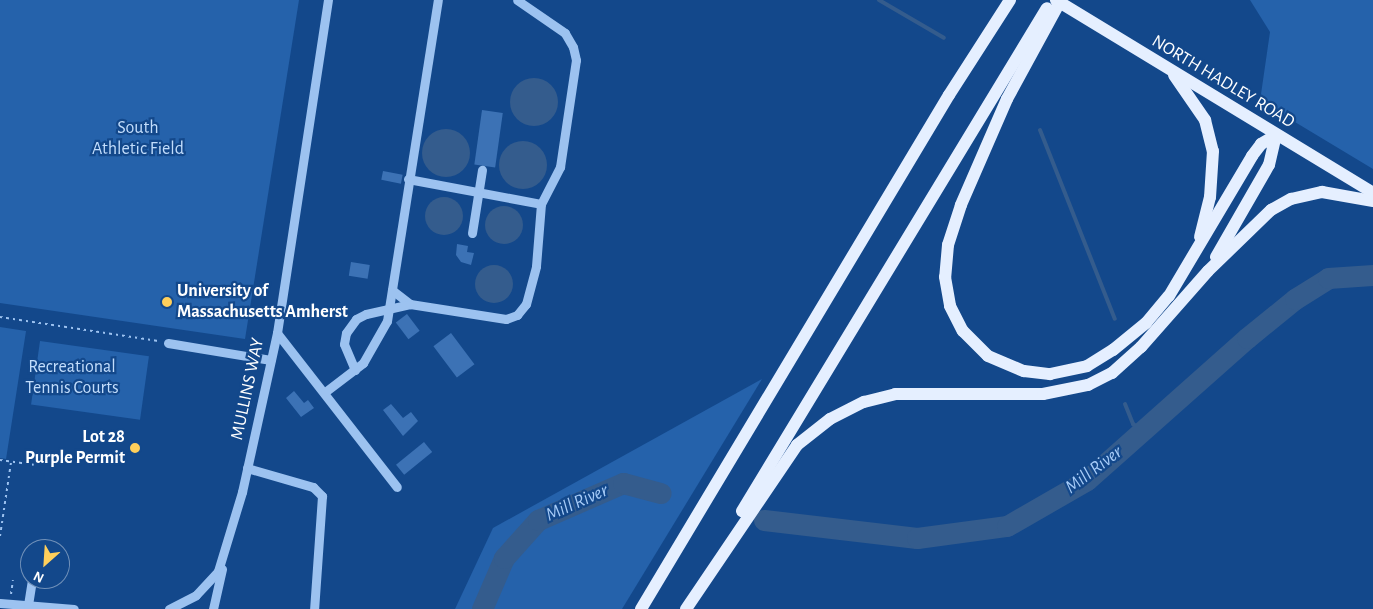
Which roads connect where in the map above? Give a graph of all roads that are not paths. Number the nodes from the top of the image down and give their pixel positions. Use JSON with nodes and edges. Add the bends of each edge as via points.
{"nodes":[{"id":1,"x":328,"y":0,"type":"edge"},
{"id":2,"x":438,"y":0,"type":"edge"},
{"id":3,"x":517,"y":0,"type":"edge"},
{"id":4,"x":1010,"y":0,"type":"edge"},
{"id":5,"x":1054,"y":0,"type":"edge"},
{"id":6,"x":1061,"y":0,"type":"edge"},
{"id":7,"x":1172,"y":71,"type":"junction"},
{"id":8,"x":1276,"y":135,"type":"junction"},
{"id":9,"x":482,"y":170,"type":"dead end"},
{"id":10,"x":408,"y":179,"type":"junction"},
{"id":11,"x":478,"y":192,"type":"junction"},
{"id":12,"x":1373,"y":193,"type":"edge"},
{"id":13,"x":1373,"y":201,"type":"edge"},
{"id":14,"x":542,"y":204,"type":"junction"},
{"id":15,"x":472,"y":233,"type":"dead end"},
{"id":16,"x":1189,"y":266,"type":"junction"},
{"id":17,"x":1208,"y":271,"type":"junction"},
{"id":18,"x":392,"y":290,"type":"junction"},
{"id":19,"x":410,"y":304,"type":"junction"},
{"id":20,"x":390,"y":308,"type":"junction"},
{"id":21,"x":277,"y":333,"type":"junction"},
{"id":22,"x":168,"y":343,"type":"road end"},
{"id":23,"x":271,"y":360,"type":"junction"},
{"id":24,"x":355,"y":370,"type":"junction"},
{"id":25,"x":325,"y":392,"type":"junction"},
{"id":26,"x":247,"y":468,"type":"junction"},
{"id":27,"x":397,"y":487,"type":"dead end"},
{"id":28,"x":224,"y":559,"type":"junction"},
{"id":29,"x":30,"y":589,"type":"edge"},
{"id":30,"x":5,"y":603,"type":"edge"},
{"id":31,"x":28,"y":605,"type":"junction"},
{"id":32,"x":74,"y":609,"type":"edge"},
{"id":33,"x":169,"y":609,"type":"edge"},
{"id":34,"x":213,"y":609,"type":"edge"},
{"id":35,"x":314,"y":609,"type":"edge"},
{"id":36,"x":641,"y":609,"type":"edge"},
{"id":37,"x":682,"y":609,"type":"edge"},
{"id":38,"x":686,"y":609,"type":"edge"}],
"edges":[{"from":1,"to":21,"type":"street","name":"MULLINS WAY"},
{"from":2,"to":10,"type":"street"},
{"from":3,"to":14,"type":"street","via":[[566,33],[576,56],[560,168]]},
{"from":4,"to":36,"type":"main road","via":[[949,95]]},
{"from":5,"to":7,"type":"main road","name":"NORTH HADLEY ROAD"},
{"from":5,"to":37,"type":"main road"},
{"from":6,"to":16,"type":"main road","via":[[1007,99],[954,223],[945,266],[946,287],[954,316],[969,339],[994,360],[1032,373],[1068,372],[1096,362],[1127,339],[1158,310]]},
{"from":7,"to":8,"type":"main road","name":"NORTH HADLEY ROAD"},
{"from":7,"to":16,"type":"main road","via":[[1205,120],[1213,150],[1208,211]]},
{"from":8,"to":12,"type":"main road","name":"NORTH HADLEY ROAD"},
{"from":8,"to":16,"type":"main road","via":[[1261,144],[1252,156]]},
{"from":8,"to":17,"type":"main road","via":[[1269,165]]},
{"from":9,"to":11,"type":"street"},
{"from":10,"to":11,"type":"street"},
{"from":10,"to":18,"type":"street"},
{"from":11,"to":14,"type":"street"},
{"from":11,"to":15,"type":"street"},
{"from":13,"to":17,"type":"main road","via":[[1334,192],[1291,199],[1271,210]]},
{"from":14,"to":19,"type":"street","via":[[530,294],[517,315],[495,320]]},
{"from":17,"to":38,"type":"main road","via":[[1172,315],[1129,358],[1088,386],[1043,394],[895,394],[864,402],[830,419],[797,445]]},
{"from":18,"to":19,"type":"street"},
{"from":18,"to":20,"type":"street"},
{"from":19,"to":20,"type":"street"},
{"from":20,"to":24,"type":"street","via":[[381,336]]},
{"from":20,"to":24,"type":"street","via":[[356,319],[346,333],[344,344]]},
{"from":21,"to":23,"type":"street","name":"MULLINS WAY"},
{"from":21,"to":25,"type":"street"},
{"from":22,"to":23,"type":"street"},
{"from":23,"to":26,"type":"street","name":"MULLINS WAY"},
{"from":24,"to":25,"type":"street"},
{"from":25,"to":27,"type":"street"},
{"from":26,"to":28,"type":"street","name":"MULLINS WAY"},
{"from":26,"to":35,"type":"street","via":[[313,487],[322,496]]},
{"from":28,"to":33,"type":"street","name":"MULLINS WAY","via":[[212,580],[196,595]]},
{"from":28,"to":34,"type":"street"},
{"from":29,"to":31,"type":"street"},
{"from":30,"to":31,"type":"street"},
{"from":31,"to":32,"type":"street"}]}
